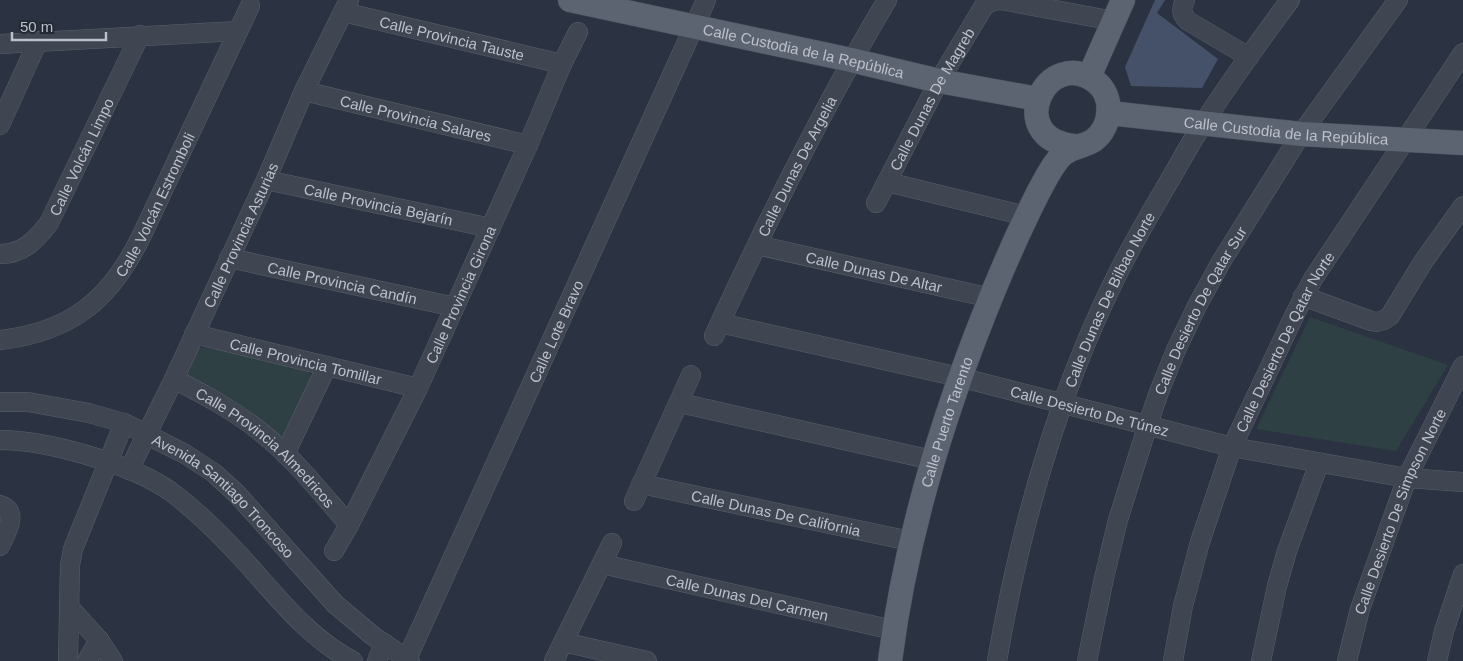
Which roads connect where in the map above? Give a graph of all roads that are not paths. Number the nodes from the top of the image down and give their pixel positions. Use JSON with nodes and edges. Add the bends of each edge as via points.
{"nodes":[{"id":1,"x":570,"y":0,"type":"edge"},
{"id":2,"x":706,"y":0,"type":"edge"},
{"id":3,"x":887,"y":0,"type":"edge"},
{"id":4,"x":1184,"y":0,"type":"edge"},
{"id":5,"x":1290,"y":0,"type":"edge"},
{"id":6,"x":1398,"y":0,"type":"edge"},
{"id":7,"x":992,"y":1,"type":"edge"},
{"id":8,"x":250,"y":6,"type":"dead end"},
{"id":9,"x":346,"y":6,"type":"edge"},
{"id":10,"x":1118,"y":10,"type":"edge"},
{"id":11,"x":694,"y":27,"type":"junction"},
{"id":12,"x":238,"y":31,"type":"junction"},
{"id":13,"x":578,"y":32,"type":"dead end"},
{"id":14,"x":140,"y":35,"type":"junction"},
{"id":15,"x":38,"y":41,"type":"junction"},
{"id":16,"x":0,"y":44,"type":"edge"},
{"id":17,"x":1463,"y":53,"type":"edge"},
{"id":18,"x":1249,"y":57,"type":"junction"},
{"id":19,"x":851,"y":60,"type":"junction"},
{"id":20,"x":562,"y":64,"type":"junction"},
{"id":21,"x":1089,"y":77,"type":"junction"},
{"id":22,"x":938,"y":81,"type":"junction"},
{"id":23,"x":304,"y":91,"type":"junction"},
{"id":24,"x":1038,"y":99,"type":"junction"},
{"id":25,"x":1109,"y":113,"type":"junction"},
{"id":26,"x":1039,"y":124,"type":"junction"},
{"id":27,"x":1203,"y":124,"type":"junction"},
{"id":28,"x":0,"y":125,"type":"edge"},
{"id":29,"x":1301,"y":134,"type":"junction"},
{"id":30,"x":1404,"y":141,"type":"junction"},
{"id":31,"x":1463,"y":143,"type":"edge"},
{"id":32,"x":528,"y":145,"type":"junction"},
{"id":33,"x":1074,"y":146,"type":"junction"},
{"id":34,"x":266,"y":180,"type":"junction"},
{"id":35,"x":887,"y":182,"type":"junction"},
{"id":36,"x":1038,"y":194,"type":"junction"},
{"id":37,"x":876,"y":203,"type":"dead end"},
{"id":38,"x":1463,"y":206,"type":"edge"},
{"id":39,"x":1026,"y":216,"type":"junction"},
{"id":40,"x":491,"y":228,"type":"junction"},
{"id":41,"x":757,"y":245,"type":"junction"},
{"id":42,"x":0,"y":254,"type":"edge"},
{"id":43,"x":229,"y":258,"type":"junction"},
{"id":44,"x":1303,"y":296,"type":"junction"},
{"id":45,"x":991,"y":298,"type":"junction"},
{"id":46,"x":455,"y":307,"type":"junction"},
{"id":47,"x":717,"y":330,"type":"joint"},
{"id":48,"x":194,"y":334,"type":"junction"},
{"id":49,"x":0,"y":340,"type":"edge"},
{"id":50,"x":327,"y":366,"type":"junction"},
{"id":51,"x":1463,"y":366,"type":"edge"},
{"id":52,"x":691,"y":375,"type":"dead end"},
{"id":53,"x":959,"y":377,"type":"junction"},
{"id":54,"x":174,"y":379,"type":"junction"},
{"id":55,"x":418,"y":388,"type":"junction"},
{"id":56,"x":0,"y":402,"type":"edge"},
{"id":57,"x":680,"y":403,"type":"junction"},
{"id":58,"x":1063,"y":405,"type":"junction"},
{"id":59,"x":124,"y":423,"type":"junction"},
{"id":60,"x":1148,"y":424,"type":"junction"},
{"id":61,"x":146,"y":433,"type":"junction"},
{"id":62,"x":0,"y":440,"type":"edge"},
{"id":63,"x":1232,"y":447,"type":"junction"},
{"id":64,"x":285,"y":454,"type":"junction"},
{"id":65,"x":932,"y":460,"type":"junction"},
{"id":66,"x":108,"y":462,"type":"junction"},
{"id":67,"x":1319,"y":464,"type":"junction"},
{"id":68,"x":129,"y":470,"type":"junction"},
{"id":69,"x":1406,"y":478,"type":"junction"},
{"id":70,"x":1463,"y":482,"type":"edge"},
{"id":71,"x":0,"y":505,"type":"edge"},
{"id":72,"x":349,"y":525,"type":"junction"},
{"id":73,"x":910,"y":541,"type":"junction"},
{"id":74,"x":612,"y":543,"type":"dead end"},
{"id":75,"x":0,"y":546,"type":"edge"},
{"id":76,"x":334,"y":551,"type":"dead end"},
{"id":77,"x":602,"y":564,"type":"junction"},
{"id":78,"x":1463,"y":574,"type":"edge"},
{"id":79,"x":70,"y":608,"type":"junction"},
{"id":80,"x":893,"y":630,"type":"junction"},
{"id":81,"x":99,"y":640,"type":"junction"},
{"id":82,"x":563,"y":642,"type":"junction"},
{"id":83,"x":384,"y":643,"type":"junction"},
{"id":84,"x":345,"y":659,"type":"edge"},
{"id":85,"x":408,"y":660,"type":"edge"},
{"id":86,"x":73,"y":661,"type":"edge"},
{"id":87,"x":113,"y":661,"type":"edge"},
{"id":88,"x":377,"y":661,"type":"edge"},
{"id":89,"x":554,"y":661,"type":"edge"},
{"id":90,"x":647,"y":661,"type":"edge"},
{"id":91,"x":890,"y":661,"type":"edge"},
{"id":92,"x":997,"y":661,"type":"edge"},
{"id":93,"x":1087,"y":661,"type":"edge"},
{"id":94,"x":1173,"y":661,"type":"edge"},
{"id":95,"x":1261,"y":661,"type":"edge"},
{"id":96,"x":1347,"y":661,"type":"edge"},
{"id":97,"x":1437,"y":661,"type":"edge"}],
"edges":[{"from":1,"to":11,"type":"main road","name":"Calle Custodia de la República"},
{"from":2,"to":11,"type":"street","name":"Calle Lote Bravo"},
{"from":3,"to":19,"type":"street","name":"Calle Dunas De Argelia"},
{"from":4,"to":18,"type":"street","via":[[1182,11],[1188,21]]},
{"from":5,"to":18,"type":"street","name":"Calle Dunas De Bilbao Norte"},
{"from":6,"to":29,"type":"street","name":"Calle Desierto De Qatar Sur"},
{"from":7,"to":10,"type":"street"},
{"from":7,"to":22,"type":"street","name":"Calle Dunas De Magreb","via":[[977,15]]},
{"from":8,"to":12,"type":"street","name":"Calle Volcán Estromboli"},
{"from":9,"to":20,"type":"street","name":"Calle Provincia Tauste"},
{"from":9,"to":23,"type":"street","name":"Calle Provincia Asturias"},
{"from":10,"to":21,"type":"main road"},
{"from":11,"to":19,"type":"main road","name":"Calle Custodia de la República"},
{"from":11,"to":85,"type":"street","name":"Calle Lote Bravo"},
{"from":12,"to":14,"type":"street"},
{"from":12,"to":49,"type":"street","name":"Calle Volcán Estromboli","via":[[140,239],[118,277],[84,312],[62,324],[41,333]]},
{"from":13,"to":20,"type":"street","name":"Calle Provincia Girona"},
{"from":14,"to":15,"type":"street"},
{"from":14,"to":42,"type":"street","name":"Calle Volcán Limpo","via":[[49,223],[37,239],[23,249]]},
{"from":15,"to":16,"type":"street"},
{"from":15,"to":28,"type":"street"},
{"from":17,"to":30,"type":"street","name":"Calle Desierto De Qatar Norte"},
{"from":18,"to":27,"type":"street","name":"Calle Dunas De Bilbao Norte"},
{"from":19,"to":22,"type":"main road","name":"Calle Custodia de la República"},
{"from":19,"to":41,"type":"street","name":"Calle Dunas De Argelia"},
{"from":20,"to":32,"type":"street","name":"Calle Provincia Girona"},
{"from":21,"to":24,"type":"main road","via":[[1077,73],[1052,79]]},
{"from":21,"to":25,"type":"main road","via":[[1105,92]]},
{"from":22,"to":24,"type":"main road","name":"Calle Custodia de la República"},
{"from":22,"to":35,"type":"street","name":"Calle Dunas De Magreb"},
{"from":23,"to":32,"type":"street","name":"Calle Provincia Salares"},
{"from":23,"to":34,"type":"street","name":"Calle Provincia Asturias"},
{"from":24,"to":26,"type":"main road","via":[[1036,112]]},
{"from":25,"to":27,"type":"main road","name":"Calle Custodia de la República"},
{"from":25,"to":33,"type":"main road","via":[[1094,140]]},
{"from":26,"to":33,"type":"main road","via":[[1053,141]]},
{"from":26,"to":36,"type":"main road","name":"Calle Puerto Tarento","via":[[1043,153]]},
{"from":27,"to":29,"type":"main road","name":"Calle Custodia de la República"},
{"from":27,"to":58,"type":"street","name":"Calle Dunas De Bilbao Norte","via":[[1115,278]]},
{"from":29,"to":30,"type":"main road","name":"Calle Custodia de la República"},
{"from":29,"to":60,"type":"street","name":"Calle Desierto De Qatar Sur","via":[[1220,262],[1162,384]]},
{"from":30,"to":31,"type":"main road","name":"Calle Custodia de la República"},
{"from":30,"to":44,"type":"street","name":"Calle Desierto De Qatar Norte"},
{"from":32,"to":40,"type":"street","name":"Calle Provincia Girona"},
{"from":33,"to":36,"type":"main road","name":"Calle Puerto Tarento","via":[[1055,163]]},
{"from":34,"to":40,"type":"street","name":"Calle Provincia Bejarín"},
{"from":34,"to":43,"type":"street","name":"Calle Provincia Asturias"},
{"from":35,"to":37,"type":"street","name":"Calle Dunas De Magreb"},
{"from":35,"to":39,"type":"street"},
{"from":36,"to":39,"type":"main road","name":"Calle Puerto Tarento"},
{"from":38,"to":44,"type":"street","via":[[1384,320],[1371,321]]},
{"from":39,"to":45,"type":"main road","name":"Calle Puerto Tarento"},
{"from":40,"to":46,"type":"street","name":"Calle Provincia Girona"},
{"from":41,"to":45,"type":"street","name":"Calle Dunas De Altar"},
{"from":41,"to":47,"type":"street","name":"Calle Dunas De Argelia"},
{"from":43,"to":46,"type":"street","name":"Calle Provincia Candín"},
{"from":43,"to":48,"type":"street","name":"Calle Provincia Asturias"},
{"from":44,"to":63,"type":"street","name":"Calle Desierto De Qatar Norte"},
{"from":45,"to":53,"type":"main road","name":"Calle Puerto Tarento"},
{"from":46,"to":55,"type":"street","name":"Calle Provincia Girona"},
{"from":47,"to":53,"type":"street","name":"Calle Desierto De Túnez"},
{"from":48,"to":50,"type":"street","name":"Calle Provincia Tomillar"},
{"from":48,"to":54,"type":"street","name":"Calle Provincia Asturias"},
{"from":50,"to":55,"type":"street","name":"Calle Provincia Tomillar"},
{"from":50,"to":64,"type":"street"},
{"from":51,"to":69,"type":"street","name":"Calle Desierto De Simpson Norte"},
{"from":52,"to":57,"type":"street","name":"Calle Dunas De California"},
{"from":53,"to":58,"type":"street","name":"Calle Desierto De Túnez"},
{"from":53,"to":65,"type":"main road","name":"Calle Puerto Tarento"},
{"from":54,"to":61,"type":"street","name":"Calle Provincia Asturias"},
{"from":54,"to":64,"type":"street","name":"Calle Provincia Almedricos","via":[[218,401]]},
{"from":55,"to":72,"type":"street","name":"Calle Provincia Girona"},
{"from":56,"to":59,"type":"street","name":"Avenida Santiago Troncoso","via":[[60,406]]},
{"from":57,"to":65,"type":"street"},
{"from":57,"to":73,"type":"street","name":"Calle Dunas De California","via":[[637,493]]},
{"from":58,"to":60,"type":"street","name":"Calle Desierto De Túnez"},
{"from":58,"to":92,"type":"street","name":"Calle Dunas De Bilbao Norte","via":[[1028,521]]},
{"from":59,"to":61,"type":"street","name":"Avenida Santiago Troncoso"},
{"from":59,"to":66,"type":"street"},
{"from":60,"to":63,"type":"street","name":"Calle Desierto De Túnez"},
{"from":60,"to":93,"type":"street","name":"Calle Desierto De Qatar Sur","via":[[1116,530]]},
{"from":61,"to":68,"type":"street","name":"Calle Provincia Asturias"},
{"from":61,"to":83,"type":"street","name":"Avenida Santiago Troncoso","via":[[214,473],[237,494],[335,604]]},
{"from":62,"to":66,"type":"street","name":"Avenida Santiago Troncoso","via":[[35,443]]},
{"from":63,"to":67,"type":"street","name":"Calle Desierto De Túnez"},
{"from":63,"to":94,"type":"street","name":"Calle Desierto De Qatar Norte","via":[[1200,542]]},
{"from":64,"to":72,"type":"street","name":"Calle Provincia Almedricos"},
{"from":65,"to":73,"type":"main road","name":"Calle Puerto Tarento"},
{"from":66,"to":68,"type":"street","name":"Avenida Santiago Troncoso"},
{"from":66,"to":79,"type":"street","via":[[73,549]]},
{"from":67,"to":69,"type":"street","name":"Calle Desierto De Túnez"},
{"from":67,"to":95,"type":"street","via":[[1287,551]]},
{"from":68,"to":84,"type":"street","name":"Avenida Santiago Troncoso","via":[[167,490],[193,509],[288,610]]},
{"from":69,"to":70,"type":"street","name":"Calle Desierto De Túnez"},
{"from":69,"to":96,"type":"street","name":"Calle Desierto De Simpson Norte","via":[[1360,609]]},
{"from":71,"to":75,"type":"street","via":[[8,508],[11,523]]},
{"from":72,"to":76,"type":"street","name":"Calle Provincia Girona"},
{"from":73,"to":80,"type":"main road","name":"Calle Puerto Tarento"},
{"from":74,"to":77,"type":"street"},
{"from":77,"to":80,"type":"street","name":"Calle Dunas Del Carmen"},
{"from":77,"to":82,"type":"street"},
{"from":78,"to":97,"type":"street"},
{"from":79,"to":81,"type":"street"},
{"from":79,"to":86,"type":"street"},
{"from":80,"to":91,"type":"main road","name":"Calle Puerto Tarento"},
{"from":81,"to":86,"type":"street"},
{"from":81,"to":87,"type":"street"},
{"from":82,"to":89,"type":"street"},
{"from":82,"to":90,"type":"street"},
{"from":83,"to":85,"type":"street","name":"Avenida Santiago Troncoso"},
{"from":83,"to":88,"type":"street"}]}
